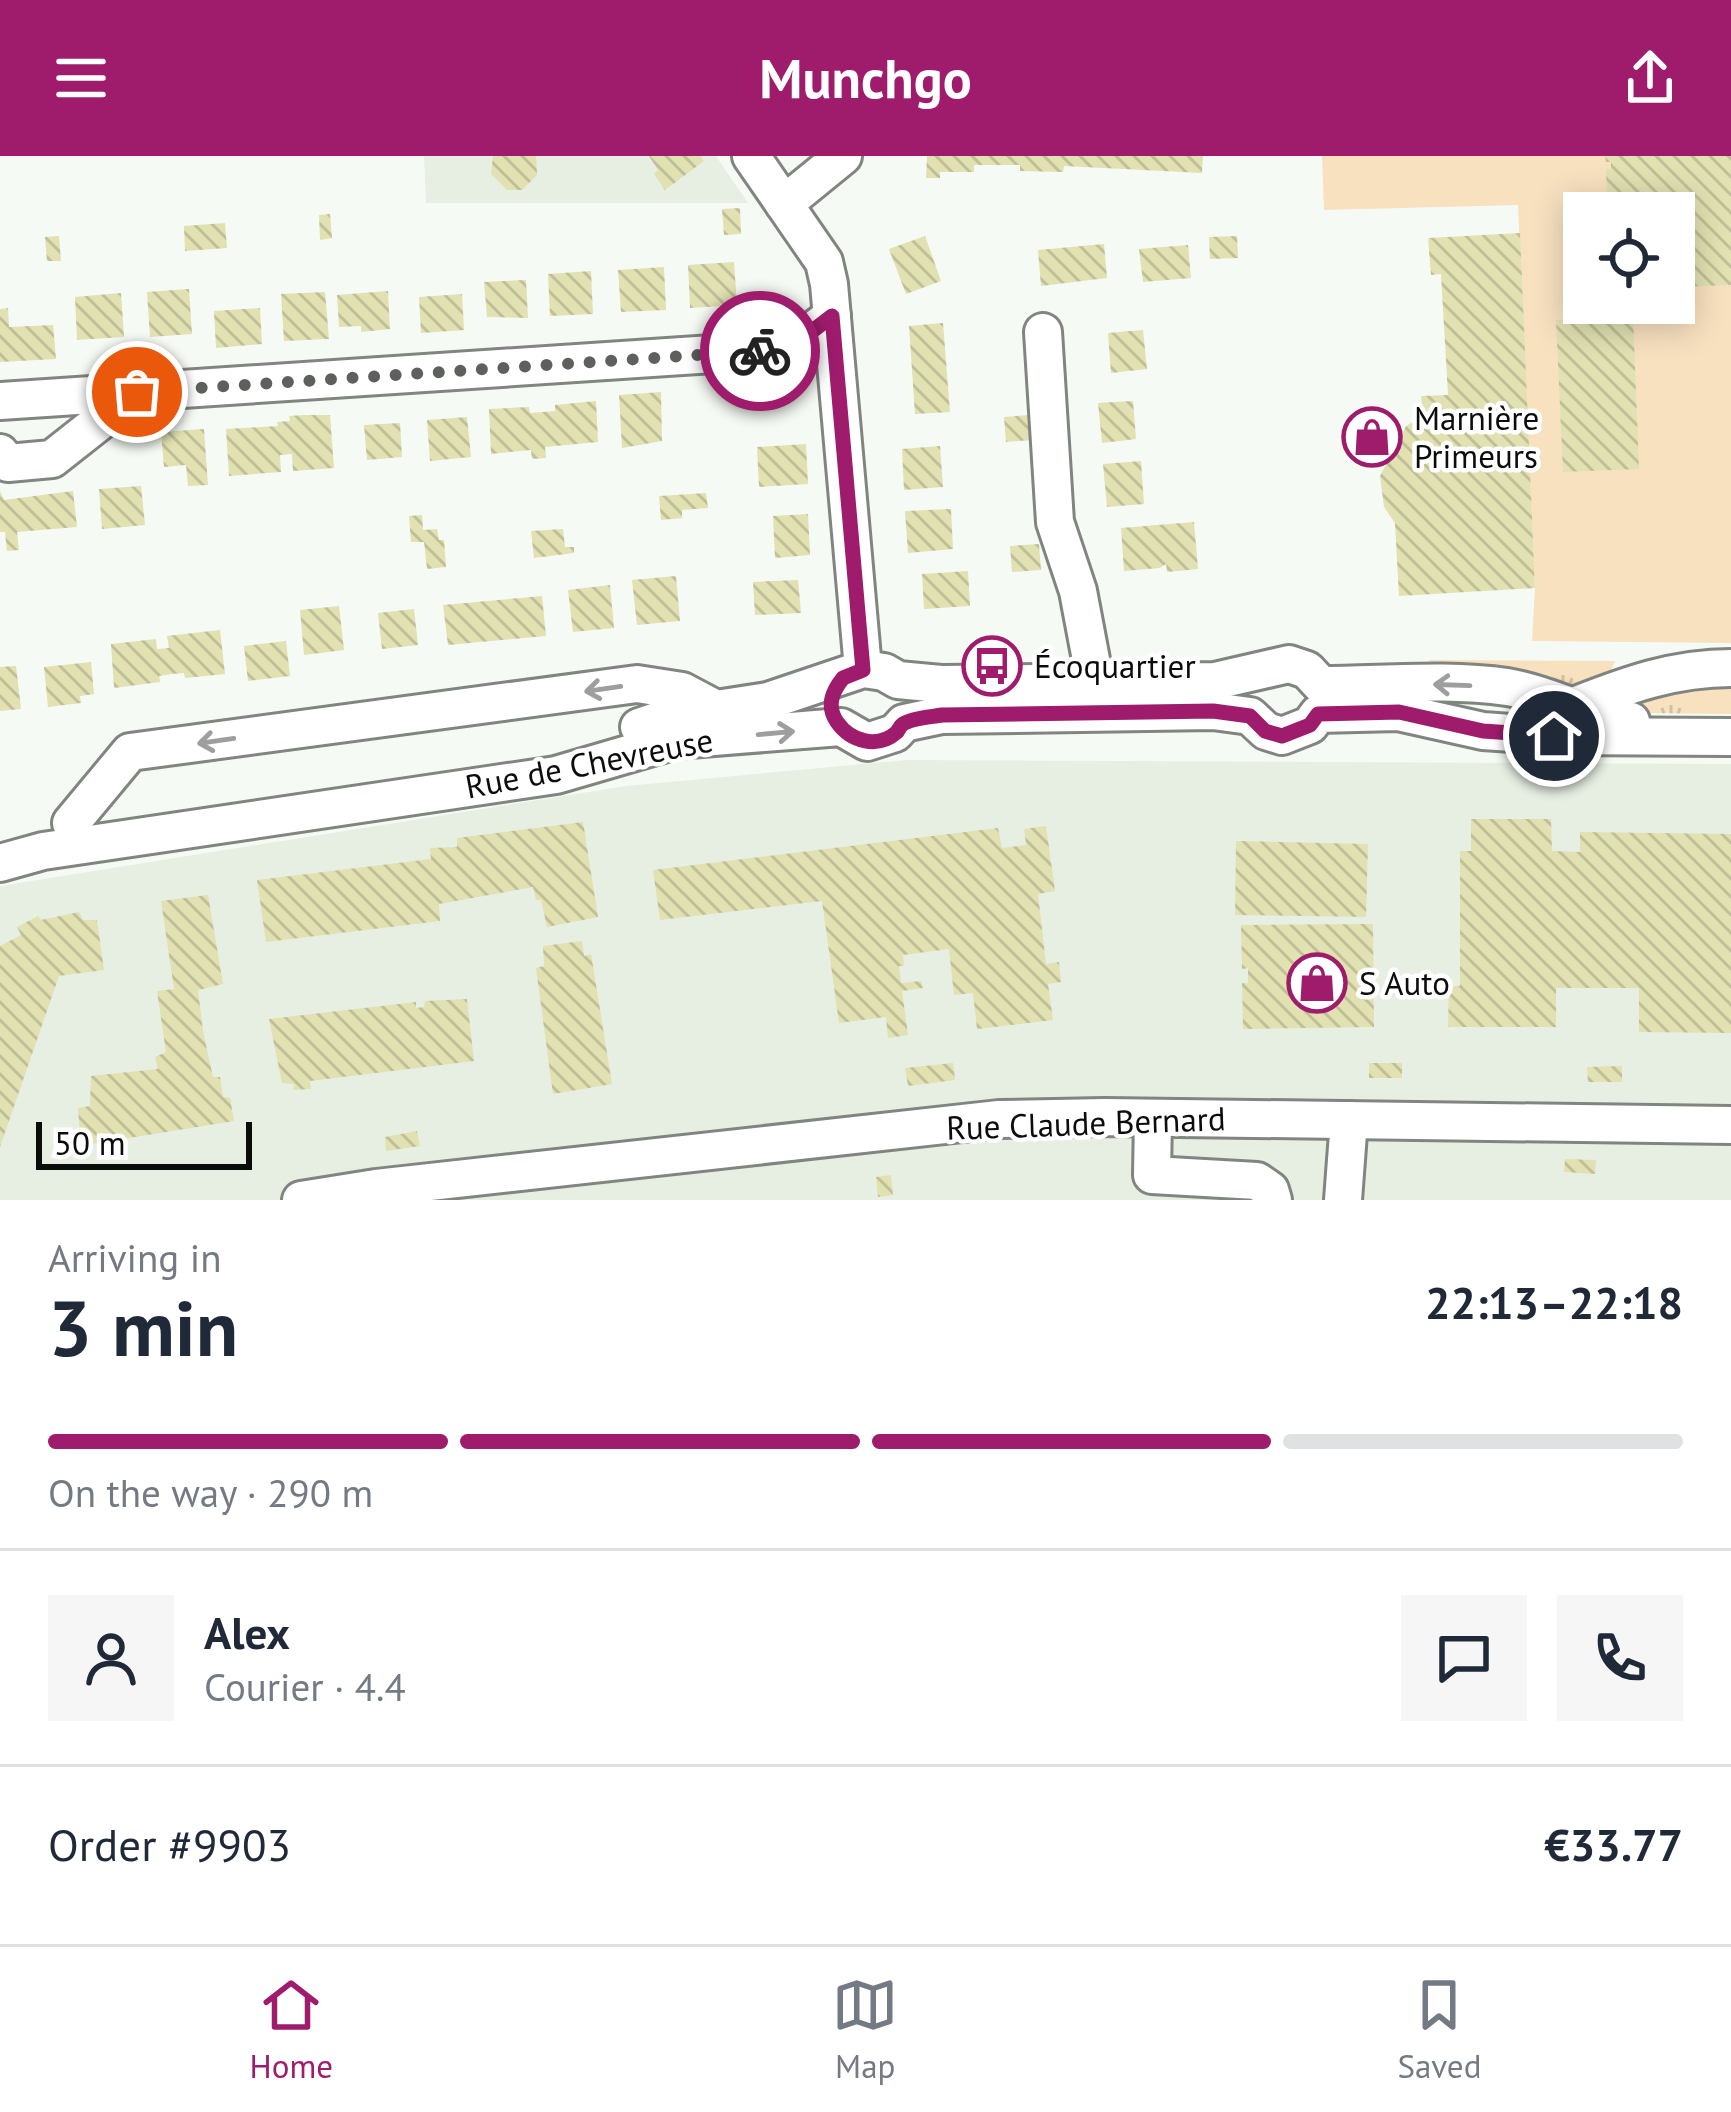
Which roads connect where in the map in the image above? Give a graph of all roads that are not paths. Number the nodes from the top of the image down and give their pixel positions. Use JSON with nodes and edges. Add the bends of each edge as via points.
{"nodes":[{"id":1,"x":751,"y":156,"type":"edge"},
{"id":2,"x":843,"y":156,"type":"edge"},
{"id":3,"x":784,"y":204,"type":"junction"},
{"id":4,"x":832,"y":316,"type":"junction"},
{"id":5,"x":1043,"y":332,"type":"dead end"},
{"id":6,"x":137,"y":392,"type":"junction"},
{"id":7,"x":0,"y":401,"type":"edge"},
{"id":8,"x":0,"y":453,"type":"edge"},
{"id":9,"x":1731,"y":668,"type":"edge"},
{"id":10,"x":1254,"y":674,"type":"junction"},
{"id":11,"x":868,"y":676,"type":"junction"},
{"id":12,"x":1095,"y":681,"type":"junction"},
{"id":13,"x":1320,"y":699,"type":"junction"},
{"id":14,"x":1574,"y":706,"type":"junction"},
{"id":15,"x":714,"y":708,"type":"junction"},
{"id":16,"x":1250,"y":716,"type":"junction"},
{"id":17,"x":904,"y":723,"type":"junction"},
{"id":18,"x":1731,"y":723,"type":"edge"},
{"id":19,"x":841,"y":728,"type":"junction"},
{"id":20,"x":1731,"y":737,"type":"edge"},
{"id":21,"x":70,"y":823,"type":"junction"},
{"id":22,"x":0,"y":833,"type":"edge"},
{"id":23,"x":0,"y":863,"type":"edge"},
{"id":24,"x":1153,"y":1118,"type":"junction"},
{"id":25,"x":1349,"y":1120,"type":"junction"},
{"id":26,"x":1731,"y":1126,"type":"edge"},
{"id":27,"x":302,"y":1200,"type":"edge"},
{"id":28,"x":1273,"y":1200,"type":"edge"},
{"id":29,"x":1343,"y":1200,"type":"edge"}],
"edges":[{"from":1,"to":3,"type":"street"},
{"from":2,"to":3,"type":"street"},
{"from":3,"to":4,"type":"street","via":[[824,262]]},
{"from":4,"to":6,"type":"street","via":[[789,349]]},
{"from":4,"to":11,"type":"street"},
{"from":5,"to":12,"type":"street","via":[[1055,522]]},
{"from":6,"to":7,"type":"street"},
{"from":6,"to":8,"type":"street","via":[[52,459],[8,463]]},
{"from":9,"to":14,"type":"street","via":[[1688,668]]},
{"from":10,"to":12,"type":"street","name":"Rue de Chevreuse"},
{"from":10,"to":13,"type":"street","name":"Rue de Chevreuse","via":[[1274,664],[1307,670]]},
{"from":10,"to":16,"type":"street"},
{"from":11,"to":12,"type":"street","name":"Rue de Chevreuse","via":[[940,684]]},
{"from":11,"to":15,"type":"street","name":"Rue de Chevreuse"},
{"from":11,"to":17,"type":"street","via":[[905,698]]},
{"from":11,"to":19,"type":"street","via":[[831,702]]},
{"from":14,"to":13,"type":"street","name":"Rue de Chevreuse","one_way":true,"via":[[1507,687]]},
{"from":13,"to":16,"type":"street","name":"Rue de Chevreuse","via":[[1310,725],[1282,736]]},
{"from":13,"to":20,"type":"street","name":"Rue de Chevreuse","via":[[1483,731]]},
{"from":14,"to":18,"type":"street","name":"Rue de Chevreuse","via":[[1601,719]]},
{"from":15,"to":21,"type":"street","name":"Rue de Chevreuse","via":[[504,768],[198,813]]},
{"from":15,"to":21,"type":"street","name":"Rue de Chevreuse","one_way":true,"via":[[682,691],[637,684],[130,752]]},
{"from":16,"to":17,"type":"street","name":"Rue de Chevreuse","via":[[942,715]]},
{"from":17,"to":19,"type":"street","name":"Rue de Chevreuse","via":[[896,734],[867,742]]},
{"from":23,"to":19,"type":"street","name":"Rue de Chevreuse","one_way":true,"via":[[556,776],[676,740]]},
{"from":21,"to":22,"type":"street","name":"Rue de Chevreuse"},
{"from":24,"to":25,"type":"street","name":"Rue Claude Bernard"},
{"from":24,"to":27,"type":"street","name":"Rue Claude Bernard","via":[[999,1119]]},
{"from":24,"to":28,"type":"street","via":[[1152,1175],[1257,1180]]},
{"from":25,"to":26,"type":"street","name":"Rue Claude Bernard"},
{"from":25,"to":29,"type":"street"}]}
